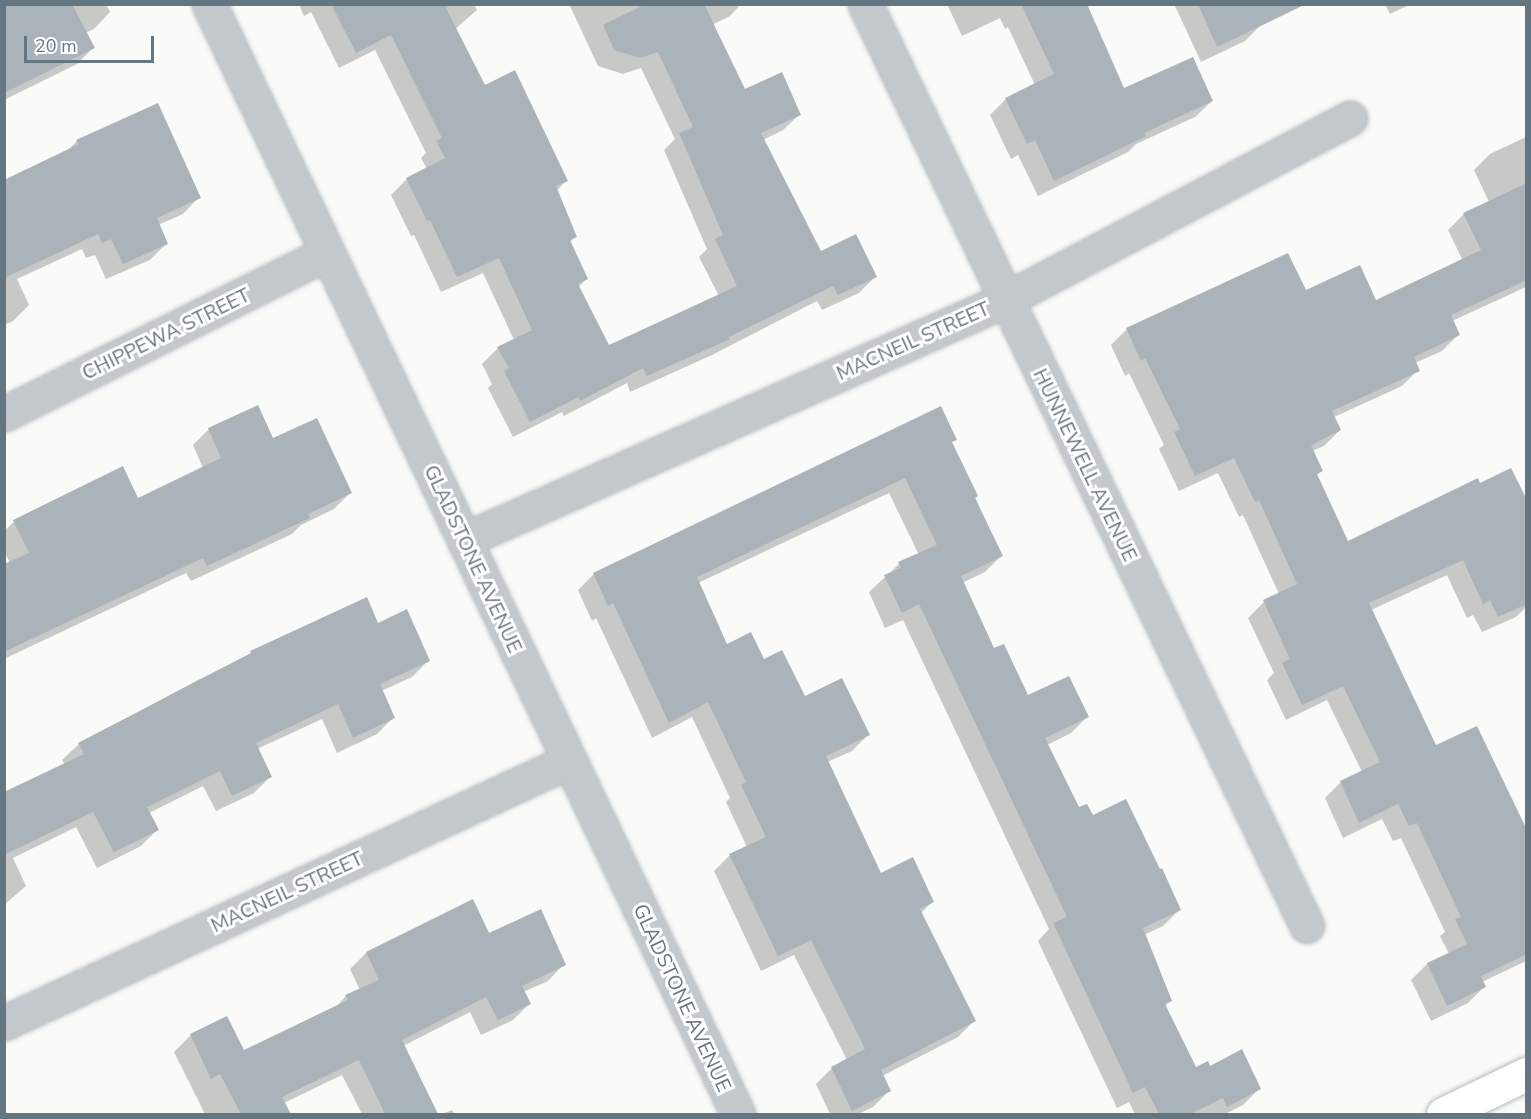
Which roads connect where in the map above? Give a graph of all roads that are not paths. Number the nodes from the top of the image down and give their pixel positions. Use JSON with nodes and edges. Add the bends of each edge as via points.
{"nodes":[{"id":1,"x":208,"y":4,"type":"edge"},
{"id":2,"x":865,"y":4,"type":"edge"},
{"id":3,"x":1350,"y":118,"type":"dead end"},
{"id":4,"x":327,"y":253,"type":"junction"},
{"id":5,"x":1005,"y":300,"type":"junction"},
{"id":6,"x":4,"y":414,"type":"edge"},
{"id":7,"x":464,"y":540,"type":"junction"},
{"id":8,"x":569,"y":761,"type":"junction"},
{"id":9,"x":1307,"y":926,"type":"dead end"},
{"id":10,"x":4,"y":1023,"type":"edge"},
{"id":11,"x":1527,"y":1074,"type":"edge"},
{"id":12,"x":738,"y":1114,"type":"edge"},
{"id":13,"x":1443,"y":1114,"type":"edge"}],
"edges":[{"from":1,"to":4,"type":"street","name":"GLADSTONE AVENUE"},
{"from":2,"to":5,"type":"street","name":"HUNNEWELL AVENUE"},
{"from":3,"to":5,"type":"street","name":"MACNEIL STREET"},
{"from":4,"to":6,"type":"street","name":"CHIPPEWA STREET"},
{"from":4,"to":7,"type":"street","name":"GLADSTONE AVENUE"},
{"from":5,"to":7,"type":"street","name":"MACNEIL STREET"},
{"from":5,"to":9,"type":"street","name":"HUNNEWELL AVENUE"},
{"from":7,"to":8,"type":"street","name":"GLADSTONE AVENUE"},
{"from":8,"to":10,"type":"street","name":"MACNEIL STREET"},
{"from":8,"to":12,"type":"street","name":"GLADSTONE AVENUE"},
{"from":11,"to":13,"type":"street"}]}
